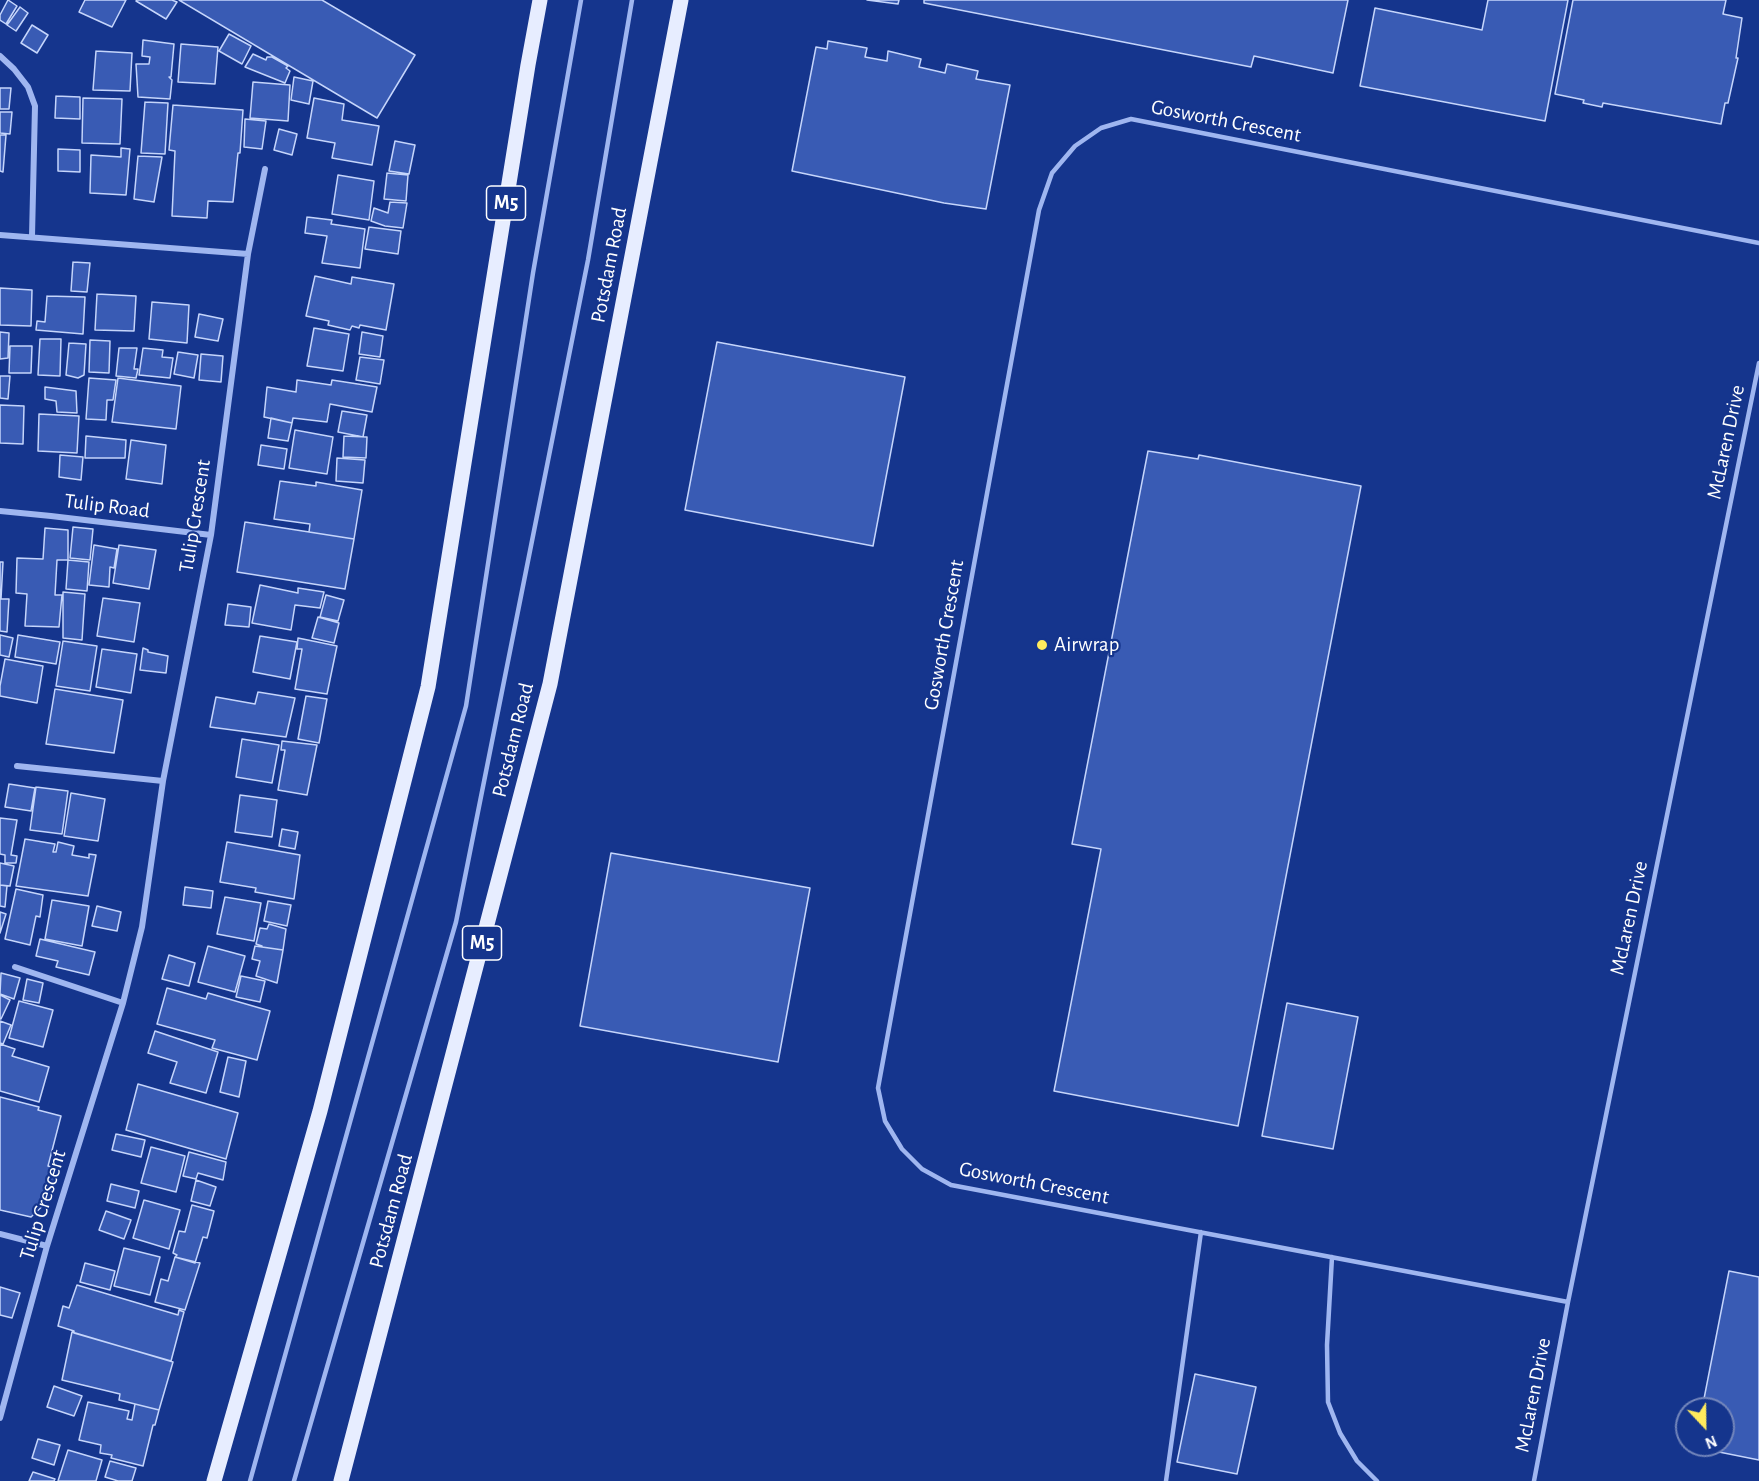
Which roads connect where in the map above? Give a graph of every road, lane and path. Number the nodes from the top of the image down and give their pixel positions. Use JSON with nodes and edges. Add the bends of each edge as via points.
{"nodes":[{"id":1,"x":540,"y":0,"type":"edge"},
{"id":2,"x":581,"y":0,"type":"edge"},
{"id":3,"x":632,"y":0,"type":"edge"},
{"id":4,"x":681,"y":0,"type":"edge"},
{"id":5,"x":0,"y":56,"type":"edge"},
{"id":6,"x":265,"y":169,"type":"dead end"},
{"id":7,"x":0,"y":235,"type":"edge"},
{"id":8,"x":32,"y":237,"type":"junction"},
{"id":9,"x":1759,"y":243,"type":"edge"},
{"id":10,"x":248,"y":254,"type":"junction"},
{"id":11,"x":1759,"y":363,"type":"edge"},
{"id":12,"x":0,"y":511,"type":"edge"},
{"id":13,"x":211,"y":535,"type":"junction"},
{"id":14,"x":18,"y":766,"type":"dead end"},
{"id":15,"x":163,"y":781,"type":"junction"},
{"id":16,"x":15,"y":967,"type":"dead end"},
{"id":17,"x":123,"y":1004,"type":"junction"},
{"id":18,"x":1201,"y":1232,"type":"junction"},
{"id":19,"x":0,"y":1234,"type":"edge"},
{"id":20,"x":47,"y":1246,"type":"junction"},
{"id":21,"x":1332,"y":1257,"type":"junction"},
{"id":22,"x":1568,"y":1302,"type":"junction"},
{"id":23,"x":0,"y":1418,"type":"edge"},
{"id":24,"x":214,"y":1481,"type":"edge"},
{"id":25,"x":250,"y":1481,"type":"edge"},
{"id":26,"x":294,"y":1481,"type":"edge"},
{"id":27,"x":341,"y":1481,"type":"edge"},
{"id":28,"x":1166,"y":1481,"type":"edge"},
{"id":29,"x":1377,"y":1481,"type":"edge"},
{"id":30,"x":1534,"y":1481,"type":"edge"}],
"edges":[{"from":1,"to":24,"type":"main road","number":"M5","via":[[428,687],[320,1111]]},
{"from":2,"to":25,"type":"lane","via":[[533,273],[466,706]]},
{"from":3,"to":26,"type":"lane","via":[[588,260],[456,922]]},
{"from":4,"to":27,"type":"main road","name":"Potsdam Road","number":"M5","via":[[550,684]]},
{"from":5,"to":8,"type":"street","via":[[28,87],[35,106]]},
{"from":6,"to":10,"type":"street","name":"Tulip Crescent"},
{"from":7,"to":8,"type":"street"},
{"from":8,"to":10,"type":"street"},
{"from":9,"to":18,"type":"lane","name":"Gosworth Crescent","via":[[1131,119],[1101,128],[1075,146],[1052,173],[1039,210],[878,1088],[885,1121],[902,1149],[922,1169],[951,1185]]},
{"from":10,"to":13,"type":"street","name":"Tulip Crescent"},
{"from":11,"to":22,"type":"lane","name":"McLaren Drive"},
{"from":12,"to":13,"type":"street","name":"Tulip Road"},
{"from":13,"to":15,"type":"street","name":"Tulip Crescent"},
{"from":14,"to":15,"type":"street"},
{"from":15,"to":17,"type":"street","name":"Tulip Crescent","via":[[142,927]]},
{"from":16,"to":17,"type":"street"},
{"from":17,"to":20,"type":"street","name":"Tulip Crescent"},
{"from":18,"to":21,"type":"lane","name":"Gosworth Crescent"},
{"from":18,"to":28,"type":"lane"},
{"from":19,"to":20,"type":"street"},
{"from":20,"to":23,"type":"street","name":"Tulip Crescent"},
{"from":21,"to":22,"type":"lane","name":"Gosworth Crescent"},
{"from":21,"to":29,"type":"lane","via":[[1328,1402],[1357,1461]]},
{"from":22,"to":30,"type":"lane","name":"McLaren Drive"}]}
